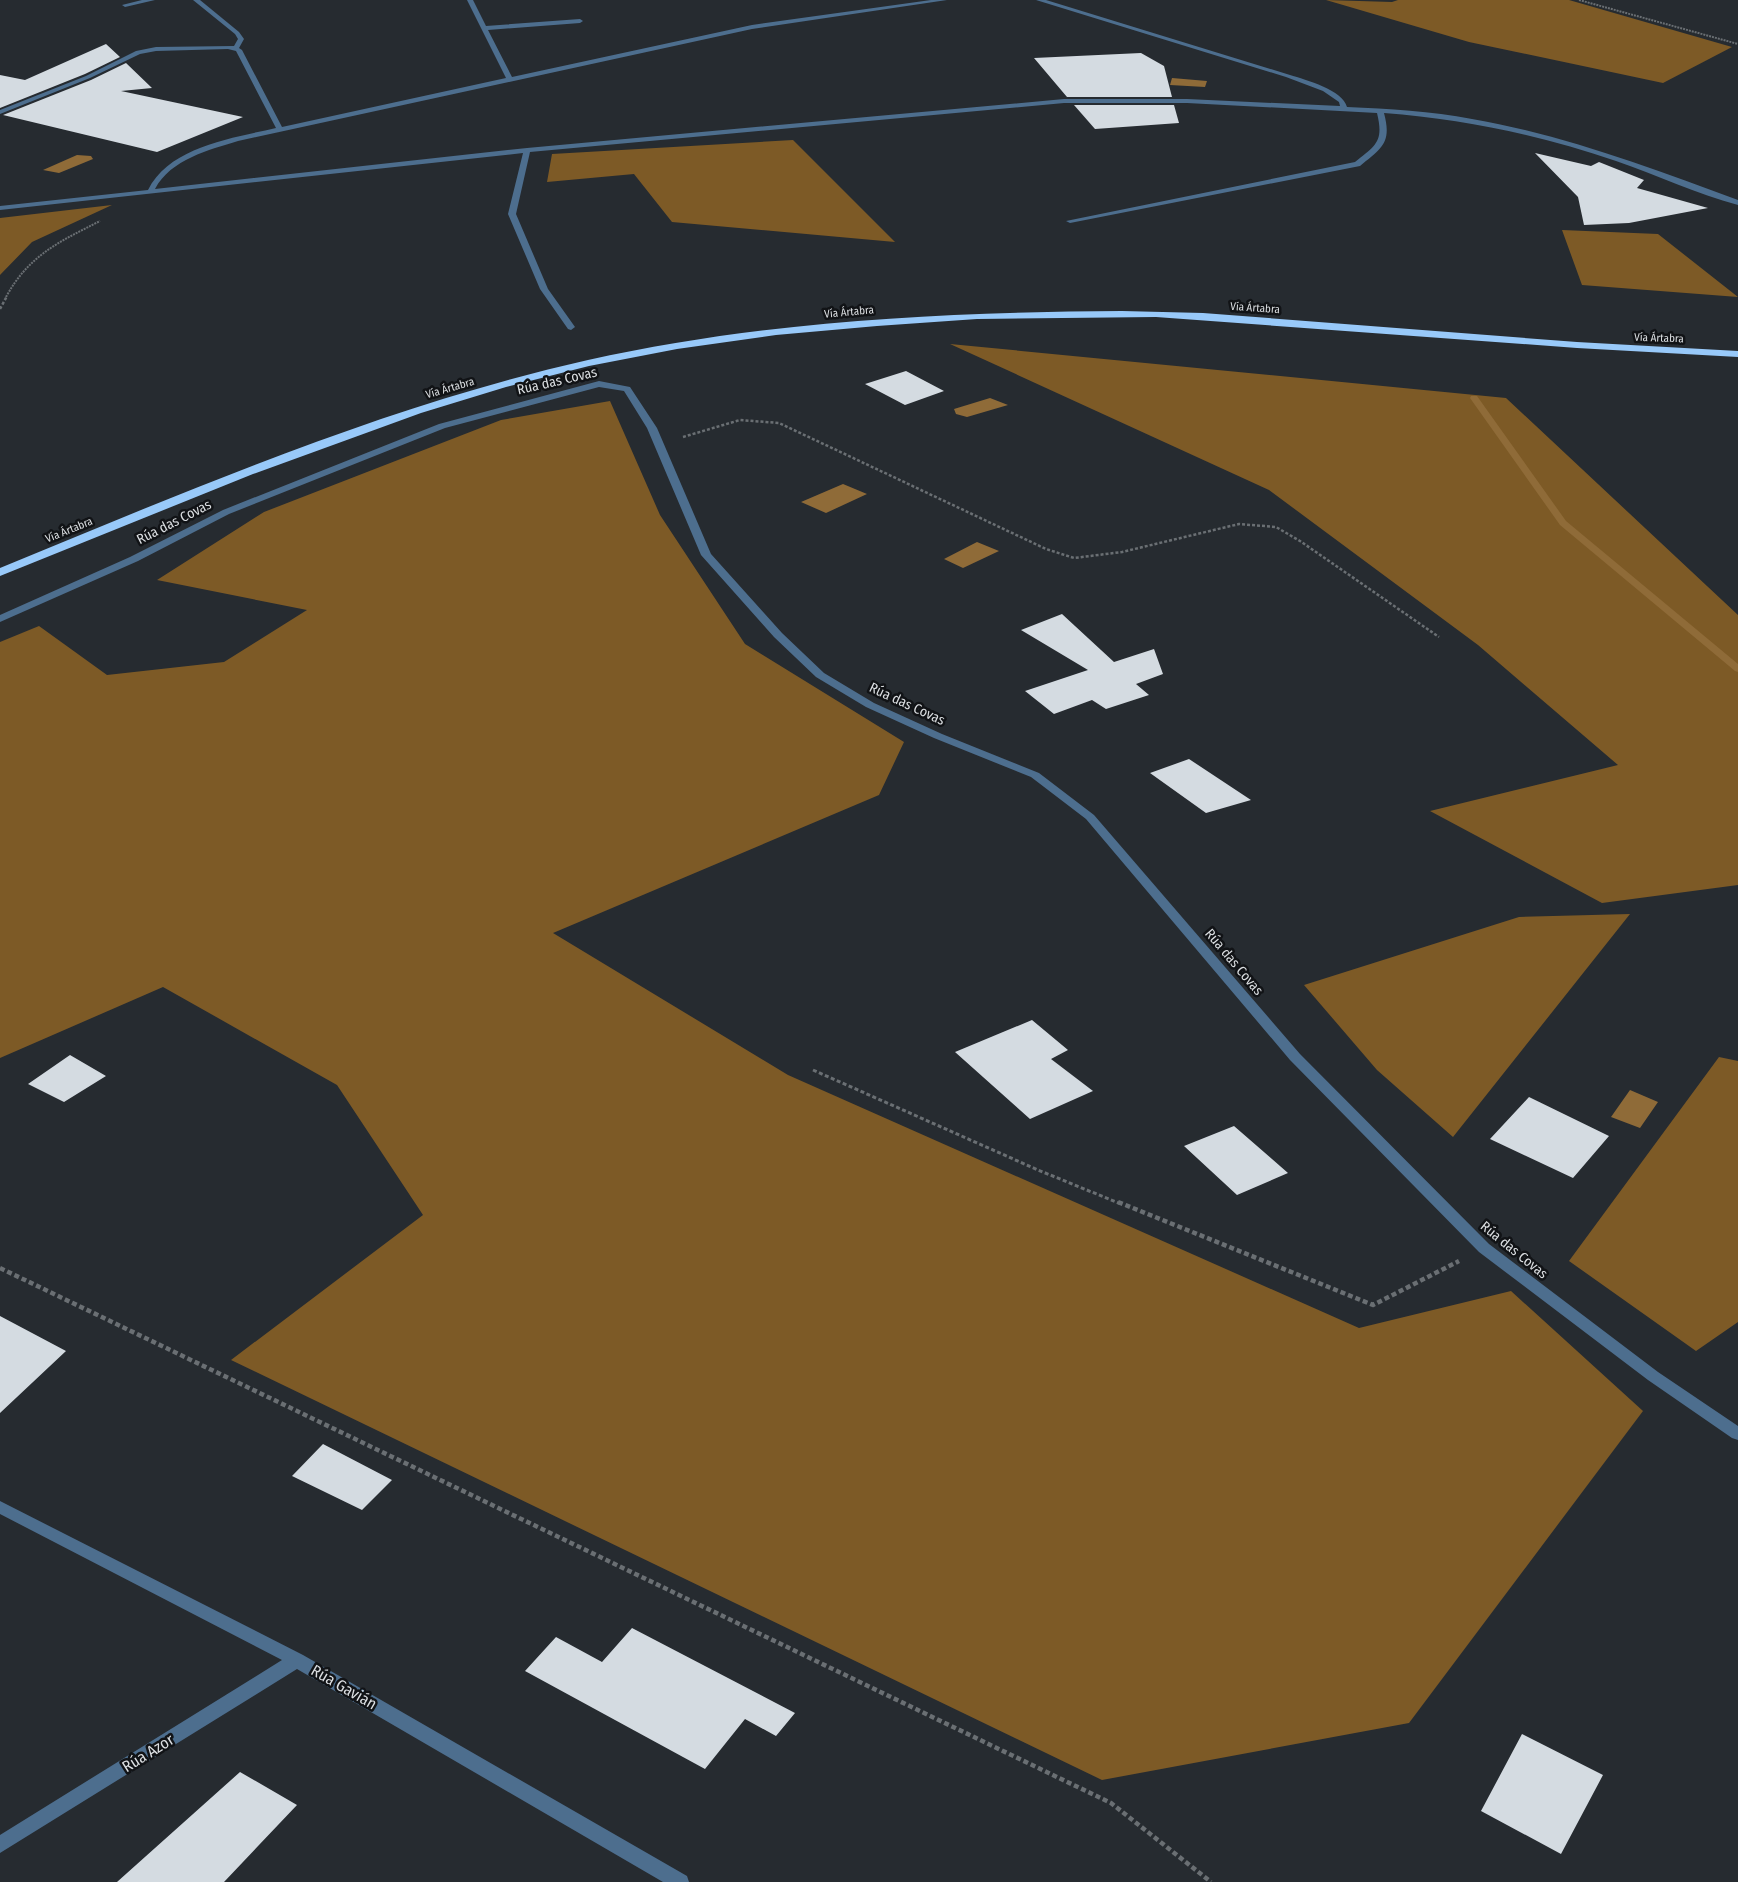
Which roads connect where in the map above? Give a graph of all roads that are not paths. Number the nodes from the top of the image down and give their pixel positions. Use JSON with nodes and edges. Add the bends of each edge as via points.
{"nodes":[{"id":1,"x":152,"y":0,"type":"edge"},
{"id":2,"x":196,"y":0,"type":"edge"},
{"id":3,"x":470,"y":0,"type":"edge"},
{"id":4,"x":944,"y":0,"type":"edge"},
{"id":5,"x":1039,"y":0,"type":"edge"},
{"id":6,"x":125,"y":5,"type":"dead end"},
{"id":7,"x":580,"y":21,"type":"dead end"},
{"id":8,"x":484,"y":28,"type":"junction"},
{"id":9,"x":236,"y":48,"type":"junction"},
{"id":10,"x":509,"y":78,"type":"junction"},
{"id":11,"x":1344,"y":109,"type":"junction"},
{"id":12,"x":1380,"y":111,"type":"junction"},
{"id":13,"x":0,"y":112,"type":"edge"},
{"id":14,"x":280,"y":129,"type":"junction"},
{"id":15,"x":527,"y":150,"type":"junction"},
{"id":16,"x":150,"y":192,"type":"junction"},
{"id":17,"x":1737,"y":203,"type":"edge"},
{"id":18,"x":0,"y":208,"type":"edge"},
{"id":19,"x":1070,"y":221,"type":"dead end"},
{"id":20,"x":571,"y":327,"type":"dead end"},
{"id":21,"x":1738,"y":354,"type":"edge"},
{"id":22,"x":0,"y":572,"type":"edge"},
{"id":23,"x":0,"y":619,"type":"edge"},
{"id":24,"x":1738,"y":1434,"type":"edge"},
{"id":25,"x":0,"y":1507,"type":"edge"},
{"id":26,"x":297,"y":1660,"type":"junction"},
{"id":27,"x":0,"y":1845,"type":"edge"},
{"id":28,"x":680,"y":1882,"type":"edge"}],
"edges":[{"from":1,"to":6,"type":"street"},
{"from":2,"to":9,"type":"street","via":[[237,33],[241,39]]},
{"from":3,"to":8,"type":"street"},
{"from":4,"to":10,"type":"street","via":[[752,27]]},
{"from":5,"to":11,"type":"street","via":[[1288,76],[1325,90],[1342,101]]},
{"from":7,"to":8,"type":"street"},
{"from":8,"to":10,"type":"street"},
{"from":9,"to":13,"type":"street","via":[[217,46],[138,52]]},
{"from":9,"to":14,"type":"street"},
{"from":10,"to":14,"type":"street"},
{"from":11,"to":12,"type":"street"},
{"from":11,"to":15,"type":"street","via":[[1174,100],[1064,101]]},
{"from":12,"to":17,"type":"street","via":[[1470,120],[1548,137]]},
{"from":12,"to":19,"type":"street","via":[[1386,130],[1378,147],[1356,164]]},
{"from":14,"to":16,"type":"street","via":[[214,146],[180,162],[154,179]]},
{"from":15,"to":16,"type":"street"},
{"from":15,"to":20,"type":"street","via":[[512,214],[544,289]]},
{"from":16,"to":18,"type":"street"},
{"from":21,"to":22,"type":"highway","name":"Vía Ártabra","via":[[1629,350],[1166,314],[1012,315],[876,322],[787,331],[674,347],[543,375],[420,410],[317,445]]},
{"from":23,"to":24,"type":"street","name":"Rúa das Covas","via":[[134,559],[226,512],[442,426],[599,384],[627,389],[652,428],[706,555],[813,669],[870,705],[1036,775],[1090,817],[1295,1057],[1484,1248],[1653,1376]]},
{"from":25,"to":26,"type":"street","name":"Rúa Gavián"},
{"from":26,"to":27,"type":"street","name":"Rúa Azor"},
{"from":26,"to":28,"type":"street","name":"Rúa Gavián"}]}
